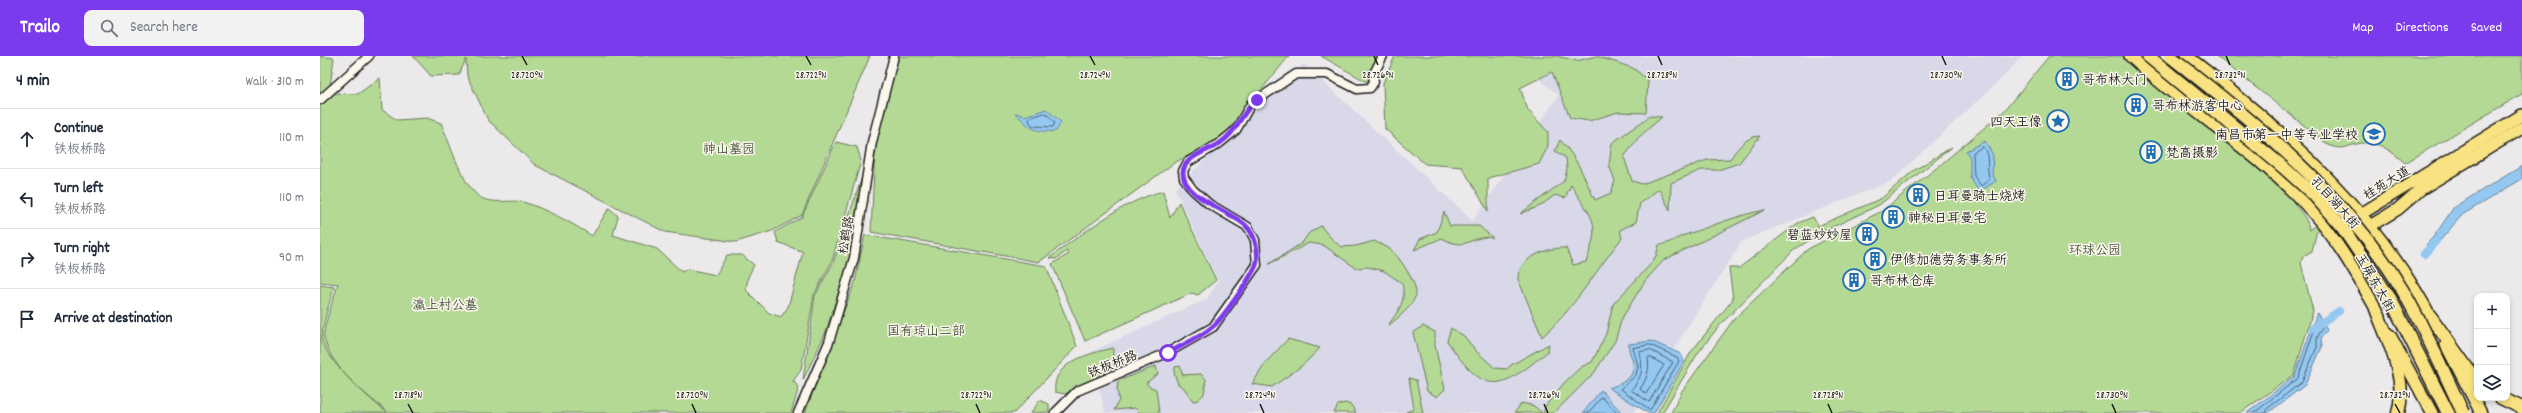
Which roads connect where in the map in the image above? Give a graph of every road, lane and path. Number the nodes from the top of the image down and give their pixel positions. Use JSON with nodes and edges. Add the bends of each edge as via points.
{"nodes":[{"id":1,"x":369,"y":56,"type":"edge"},
{"id":2,"x":894,"y":56,"type":"edge"},
{"id":3,"x":1384,"y":56,"type":"edge"},
{"id":4,"x":2130,"y":56,"type":"edge"},
{"id":5,"x":2148,"y":56,"type":"edge"},
{"id":6,"x":2170,"y":56,"type":"edge"},
{"id":7,"x":2187,"y":56,"type":"edge"},
{"id":8,"x":320,"y":100,"type":"edge"},
{"id":9,"x":2522,"y":115,"type":"edge"},
{"id":10,"x":2522,"y":128,"type":"edge"},
{"id":11,"x":2362,"y":213,"type":"junction"},
{"id":12,"x":2371,"y":225,"type":"junction"},
{"id":13,"x":2332,"y":235,"type":"junction"},
{"id":14,"x":2376,"y":309,"type":"junction"},
{"id":15,"x":2431,"y":317,"type":"junction"},
{"id":16,"x":2474,"y":378,"type":"edge"},
{"id":17,"x":2507,"y":401,"type":"edge"},
{"id":18,"x":2522,"y":408,"type":"edge"},
{"id":19,"x":798,"y":413,"type":"edge"},
{"id":20,"x":1055,"y":413,"type":"edge"},
{"id":21,"x":2398,"y":413,"type":"edge"},
{"id":22,"x":2432,"y":413,"type":"edge"},
{"id":23,"x":2448,"y":413,"type":"edge"},
{"id":24,"x":2464,"y":413,"type":"edge"},
{"id":25,"x":2481,"y":413,"type":"edge"}],
"edges":[{"from":1,"to":8,"type":"street"},
{"from":2,"to":19,"type":"street","name":"松鹤路","via":[[872,142],[854,258],[830,342]]},
{"from":3,"to":20,"type":"street","name":"铁板桥路","via":[[1373,75],[1374,82],[1365,90],[1357,89],[1327,74],[1296,74],[1252,104],[1236,130],[1188,162],[1183,171],[1184,178],[1193,190],[1209,204],[1248,227],[1255,240],[1257,265],[1213,327],[1168,353],[1077,391]]},
{"from":4,"to":13,"type":"main road","name":"玉屏东大街","via":[[2278,178]]},
{"from":5,"to":23,"type":"highway","name":"孔目湖大街","bridge":true,"via":[[2283,167],[2314,195],[2342,226],[2390,298]]},
{"from":6,"to":24,"type":"highway","name":"孔目湖大街","bridge":true,"via":[[2212,89],[2290,158],[2352,219],[2403,291]]},
{"from":7,"to":11,"type":"main road","name":"玉屏东大街","via":[[2292,141]]},
{"from":9,"to":11,"type":"main road","name":"桂苑大道"},
{"from":10,"to":12,"type":"main road","name":"桂苑大道","via":[[2422,188],[2398,210]]},
{"from":11,"to":12,"type":"main road","name":"玉屏东大街"},
{"from":11,"to":13,"type":"main road","name":"桂苑大道"},
{"from":12,"to":13,"type":"main road","name":"桂苑大道","via":[[2353,235]]},
{"from":12,"to":15,"type":"main road","name":"玉屏东大街","via":[[2414,285]]},
{"from":13,"to":14,"type":"main road","name":"玉屏东大街"},
{"from":14,"to":21,"type":"highway","via":[[2396,365],[2402,398]]},
{"from":14,"to":22,"type":"main road","name":"玉屏东大街"},
{"from":15,"to":16,"type":"highway"},
{"from":15,"to":25,"type":"main road","name":"玉屏东大街"},
{"from":17,"to":18,"type":"highway"}]}
